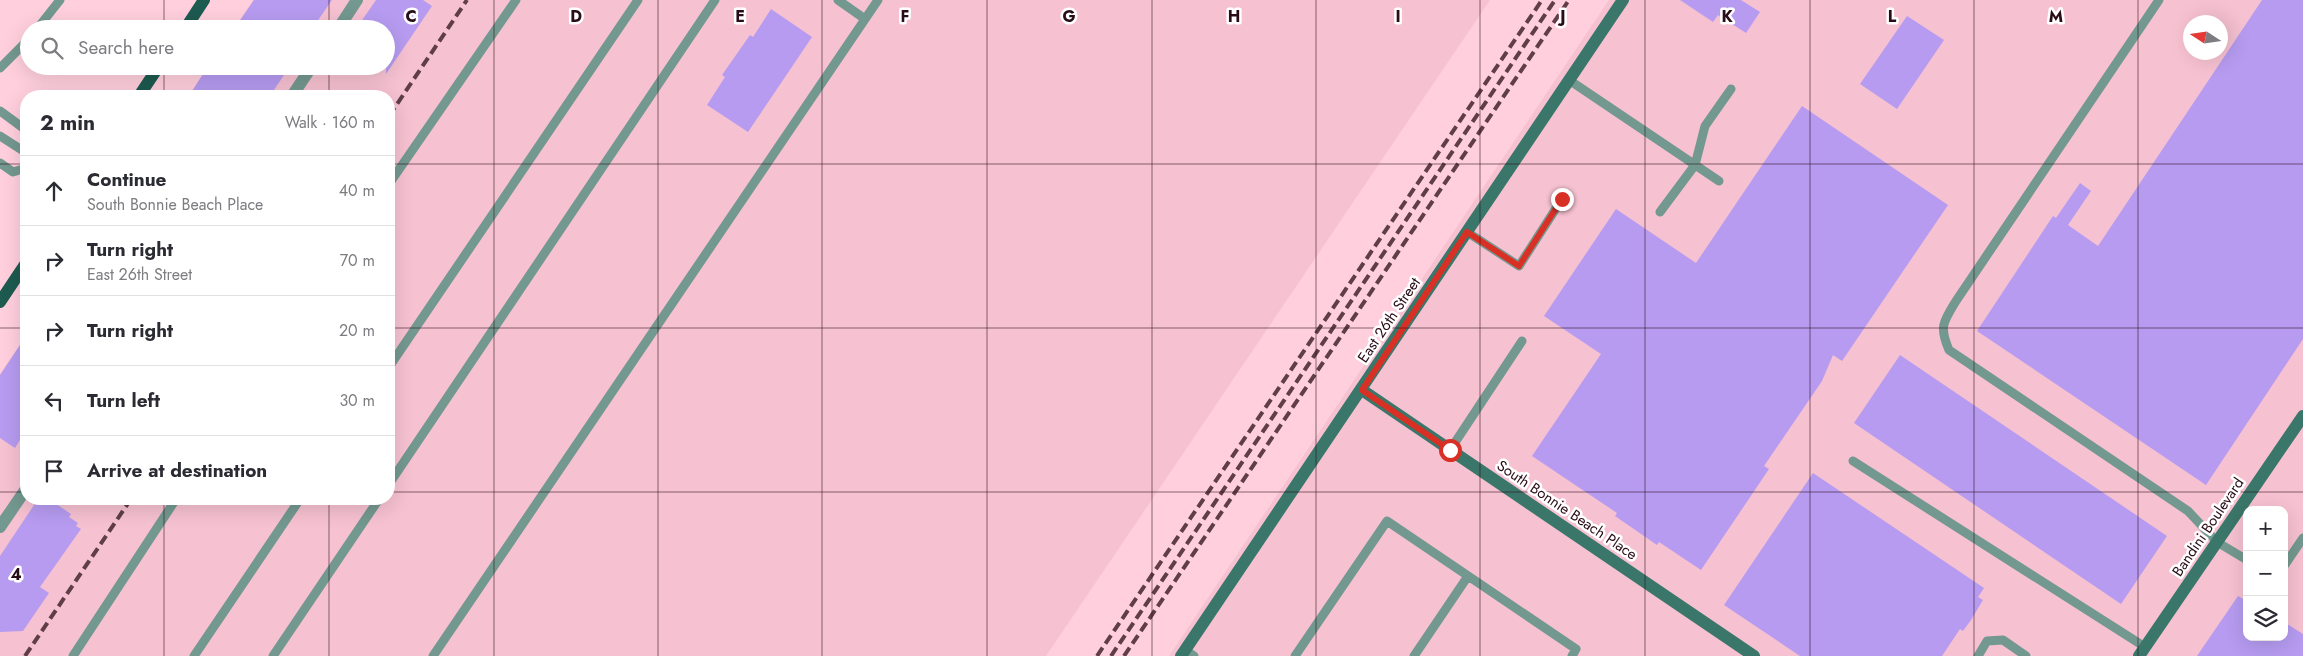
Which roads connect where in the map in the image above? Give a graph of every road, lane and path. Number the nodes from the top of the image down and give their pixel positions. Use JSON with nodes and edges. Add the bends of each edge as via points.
{"nodes":[{"id":1,"x":60,"y":0,"type":"edge"},
{"id":2,"x":204,"y":0,"type":"edge"},
{"id":3,"x":357,"y":0,"type":"edge"},
{"id":4,"x":516,"y":0,"type":"edge"},
{"id":5,"x":638,"y":0,"type":"edge"},
{"id":6,"x":715,"y":0,"type":"edge"},
{"id":7,"x":838,"y":0,"type":"edge"},
{"id":8,"x":878,"y":0,"type":"edge"},
{"id":9,"x":1623,"y":0,"type":"edge"},
{"id":10,"x":2159,"y":0,"type":"edge"},
{"id":11,"x":865,"y":19,"type":"junction"},
{"id":12,"x":44,"y":20,"type":"edge"},
{"id":13,"x":190,"y":20,"type":"edge"},
{"id":14,"x":344,"y":20,"type":"edge"},
{"id":15,"x":20,"y":48,"type":"edge"},
{"id":16,"x":0,"y":68,"type":"edge"},
{"id":17,"x":153,"y":75,"type":"edge"},
{"id":18,"x":306,"y":75,"type":"edge"},
{"id":19,"x":1569,"y":80,"type":"junction"},
{"id":20,"x":1731,"y":89,"type":"dead end"},
{"id":21,"x":143,"y":90,"type":"edge"},
{"id":22,"x":296,"y":90,"type":"edge"},
{"id":23,"x":0,"y":111,"type":"edge"},
{"id":24,"x":20,"y":126,"type":"edge"},
{"id":25,"x":0,"y":136,"type":"edge"},
{"id":26,"x":20,"y":149,"type":"edge"},
{"id":27,"x":0,"y":163,"type":"edge"},
{"id":28,"x":1695,"y":165,"type":"junction"},
{"id":29,"x":20,"y":170,"type":"edge"},
{"id":30,"x":395,"y":175,"type":"edge"},
{"id":31,"x":1719,"y":181,"type":"dead end"},
{"id":32,"x":1562,"y":199,"type":"dead end"},
{"id":33,"x":1660,"y":212,"type":"dead end"},
{"id":34,"x":1467,"y":232,"type":"junction"},
{"id":35,"x":20,"y":272,"type":"edge"},
{"id":36,"x":0,"y":302,"type":"edge"},
{"id":37,"x":1522,"y":341,"type":"dead end"},
{"id":38,"x":395,"y":358,"type":"edge"},
{"id":39,"x":1362,"y":390,"type":"junction"},
{"id":40,"x":2303,"y":416,"type":"edge"},
{"id":41,"x":1450,"y":450,"type":"junction"},
{"id":42,"x":1853,"y":461,"type":"dead end"},
{"id":43,"x":395,"y":475,"type":"edge"},
{"id":44,"x":20,"y":498,"type":"edge"},
{"id":45,"x":172,"y":505,"type":"edge"},
{"id":46,"x":296,"y":505,"type":"edge"},
{"id":47,"x":375,"y":505,"type":"edge"},
{"id":48,"x":0,"y":527,"type":"edge"},
{"id":49,"x":2303,"y":538,"type":"edge"},
{"id":50,"x":2217,"y":542,"type":"junction"},
{"id":51,"x":2243,"y":558,"type":"edge"},
{"id":52,"x":2288,"y":560,"type":"edge"},
{"id":53,"x":1468,"y":576,"type":"junction"},
{"id":54,"x":2142,"y":652,"type":"edge"},
{"id":55,"x":1186,"y":654,"type":"edge"},
{"id":56,"x":73,"y":656,"type":"edge"},
{"id":57,"x":194,"y":656,"type":"edge"},
{"id":58,"x":273,"y":656,"type":"edge"},
{"id":59,"x":433,"y":656,"type":"edge"},
{"id":60,"x":1295,"y":656,"type":"edge"},
{"id":61,"x":1414,"y":656,"type":"edge"},
{"id":62,"x":1572,"y":656,"type":"edge"},
{"id":63,"x":1754,"y":656,"type":"edge"},
{"id":64,"x":1978,"y":656,"type":"edge"},
{"id":65,"x":2026,"y":656,"type":"edge"}],
"edges":[{"from":1,"to":12,"type":"lane"},
{"from":2,"to":13,"type":"main road"},
{"from":3,"to":14,"type":"street"},
{"from":4,"to":30,"type":"lane"},
{"from":5,"to":38,"type":"lane"},
{"from":6,"to":43,"type":"lane"},
{"from":7,"to":11,"type":"lane"},
{"from":8,"to":11,"type":"lane"},
{"from":9,"to":19,"type":"street","name":"East 26th Street"},
{"from":10,"to":50,"type":"lane","via":[[1956,301],[1945,320],[1943,335],[1949,350],[2188,511]]},
{"from":11,"to":59,"type":"lane"},
{"from":15,"to":16,"type":"lane"},
{"from":17,"to":21,"type":"main road"},
{"from":18,"to":22,"type":"street"},
{"from":19,"to":28,"type":"lane"},
{"from":19,"to":34,"type":"street","name":"East 26th Street"},
{"from":20,"to":28,"type":"lane","via":[[1705,126]]},
{"from":23,"to":24,"type":"lane"},
{"from":25,"to":26,"type":"lane"},
{"from":27,"to":29,"type":"lane","via":[[13,172]]},
{"from":28,"to":31,"type":"lane"},
{"from":28,"to":33,"type":"lane"},
{"from":32,"to":34,"type":"lane","via":[[1519,266]]},
{"from":34,"to":39,"type":"street","name":"East 26th Street"},
{"from":35,"to":36,"type":"main road"},
{"from":37,"to":41,"type":"lane"},
{"from":39,"to":41,"type":"street","name":"South Bonnie Beach Place"},
{"from":39,"to":55,"type":"street","name":"East 26th Street"},
{"from":40,"to":50,"type":"street","name":"Bandini Boulevard"},
{"from":41,"to":63,"type":"street","name":"South Bonnie Beach Place"},
{"from":42,"to":54,"type":"lane"},
{"from":44,"to":48,"type":"street"},
{"from":45,"to":56,"type":"lane"},
{"from":46,"to":57,"type":"lane"},
{"from":47,"to":58,"type":"lane"},
{"from":49,"to":52,"type":"lane"},
{"from":50,"to":51,"type":"lane"},
{"from":50,"to":54,"type":"street","name":"Bandini Boulevard"},
{"from":53,"to":60,"type":"lane","via":[[1387,521]]},
{"from":53,"to":61,"type":"lane"},
{"from":53,"to":62,"type":"lane","via":[[1576,649]]},
{"from":64,"to":65,"type":"lane","via":[[1987,641],[2003,640]]}]}
